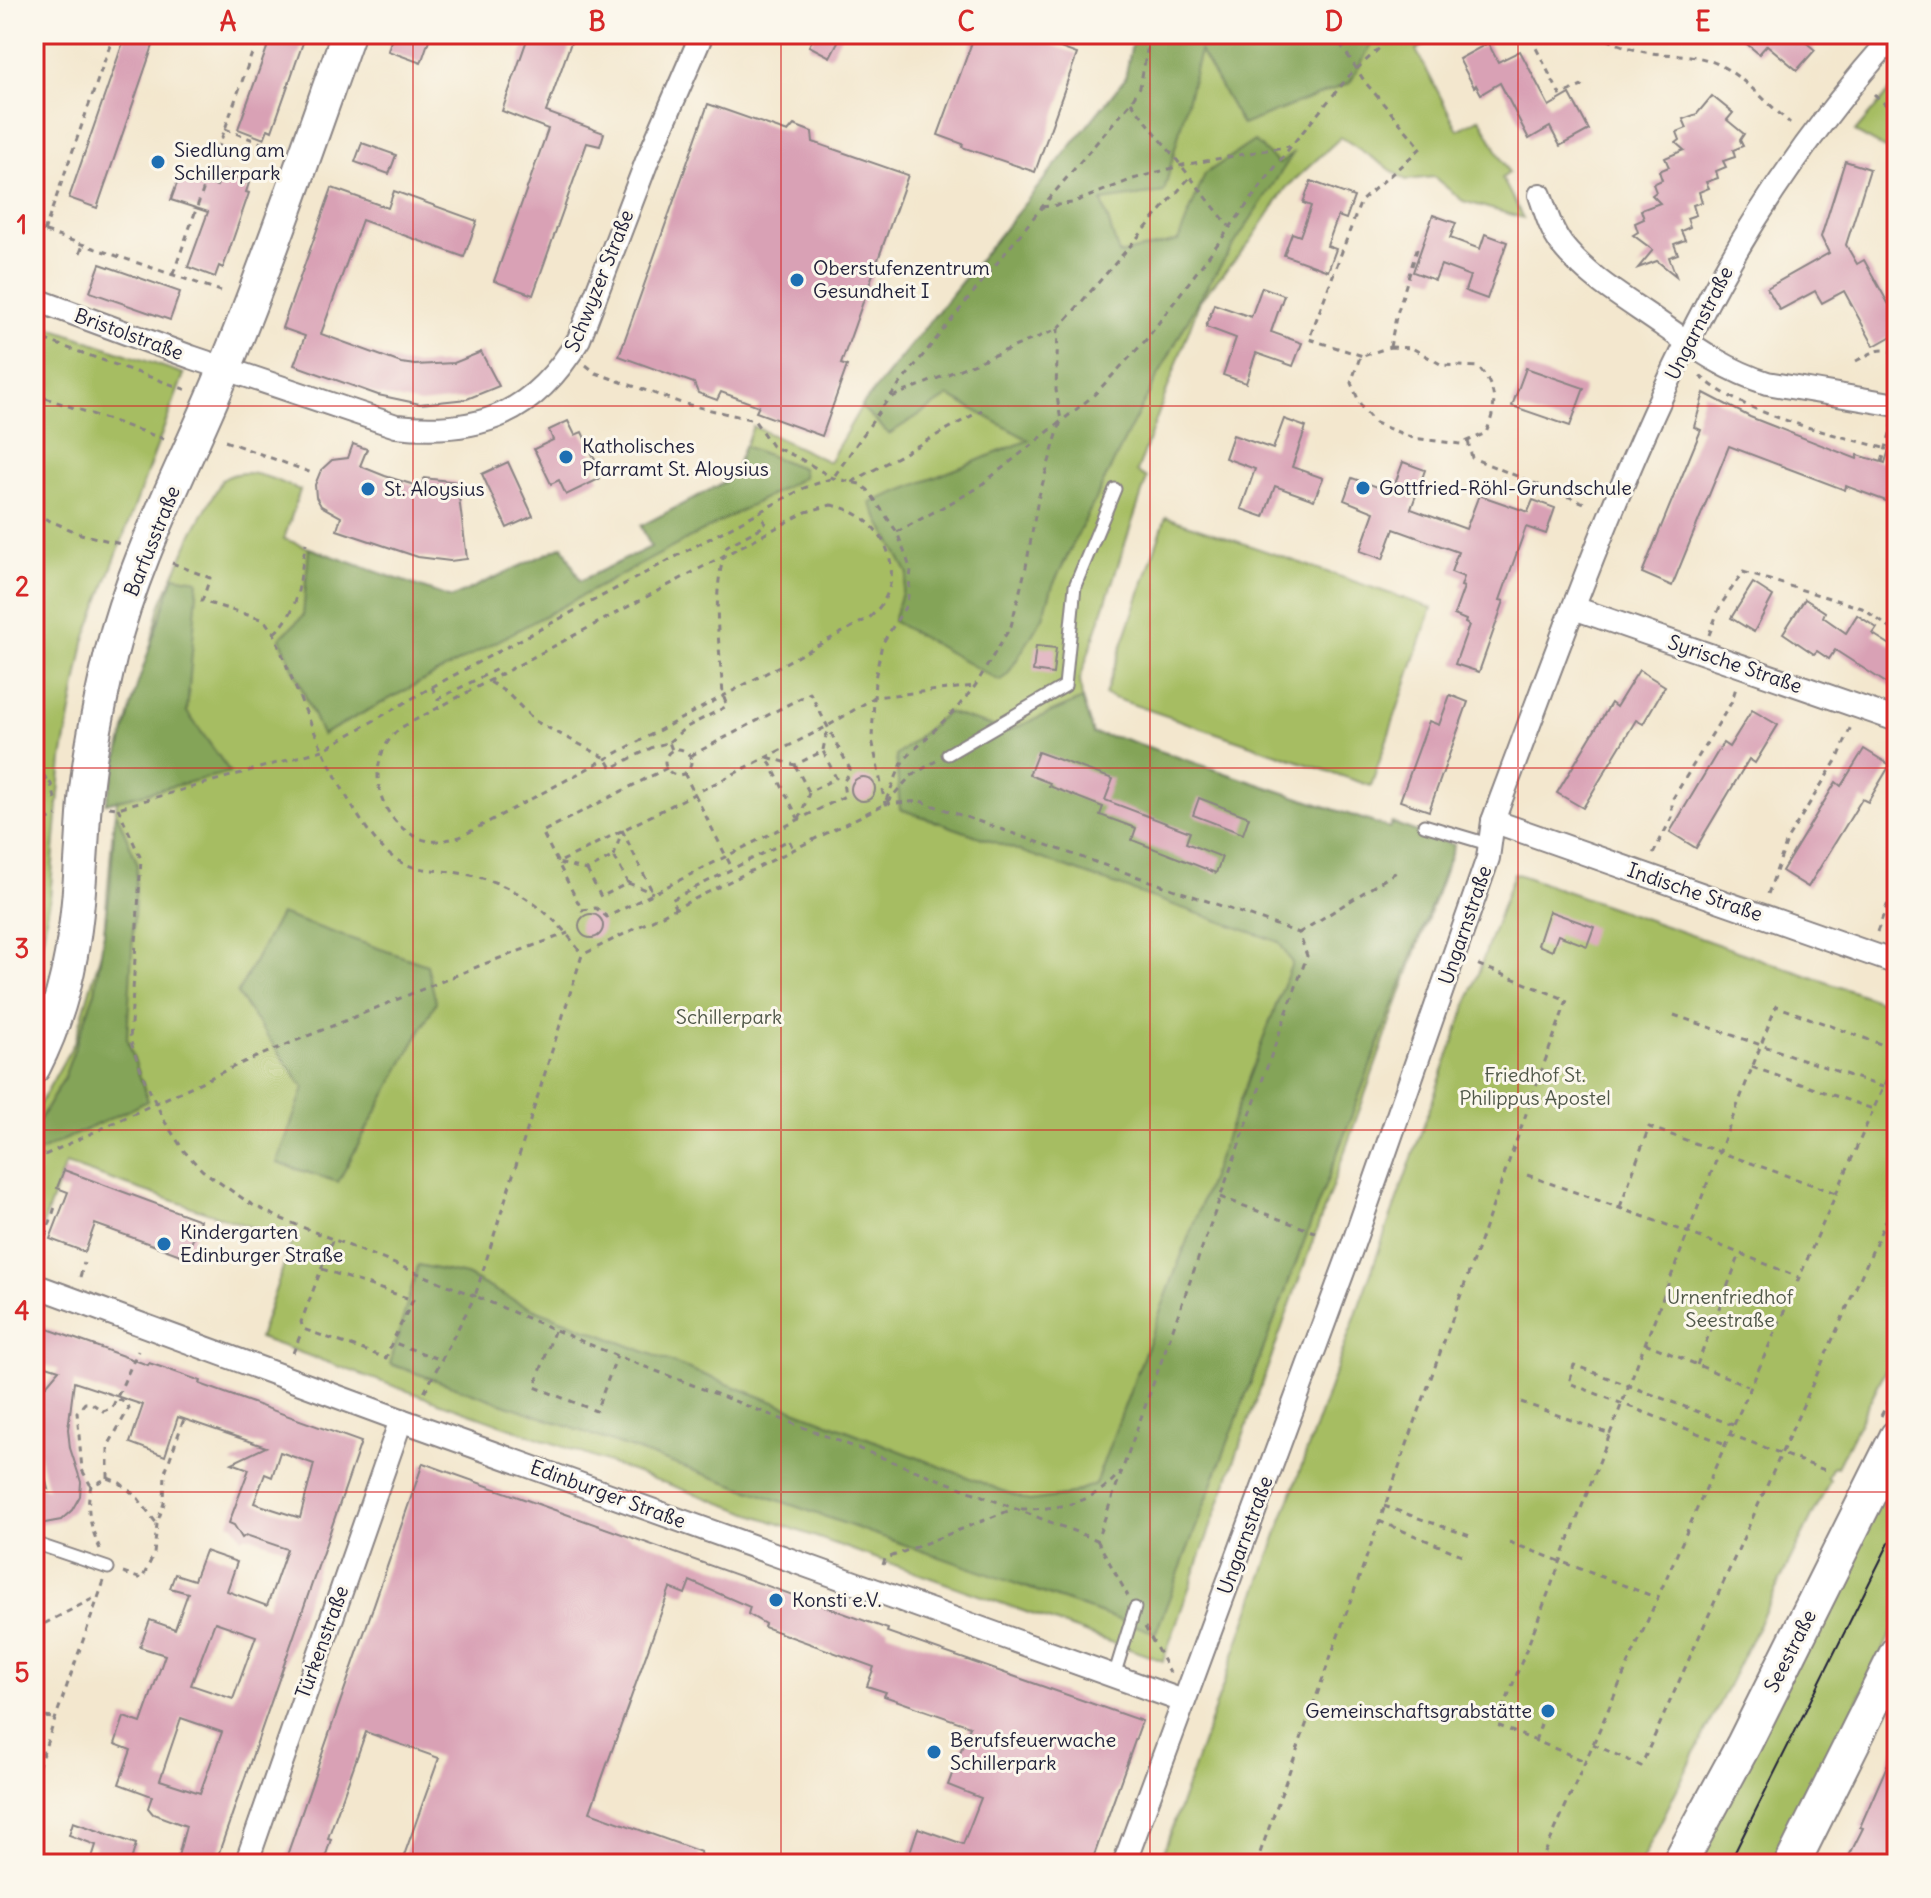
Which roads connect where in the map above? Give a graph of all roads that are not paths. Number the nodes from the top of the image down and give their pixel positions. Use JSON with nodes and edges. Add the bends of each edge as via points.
{"nodes":[{"id":1,"x":348,"y":34,"type":"edge"},
{"id":2,"x":702,"y":34,"type":"edge"},
{"id":3,"x":1895,"y":34,"type":"edge"},
{"id":4,"x":1540,"y":195,"type":"dead end"},
{"id":5,"x":34,"y":299,"type":"edge"},
{"id":6,"x":1687,"y":344,"type":"junction"},
{"id":7,"x":225,"y":368,"type":"junction"},
{"id":8,"x":1896,"y":404,"type":"edge"},
{"id":9,"x":1115,"y":489,"type":"dead end"},
{"id":10,"x":1574,"y":608,"type":"junction"},
{"id":11,"x":1897,"y":720,"type":"edge"},
{"id":12,"x":948,"y":754,"type":"road end"},
{"id":13,"x":1493,"y":821,"type":"junction"},
{"id":14,"x":1424,"y":825,"type":"dead end"},
{"id":15,"x":1488,"y":844,"type":"junction"},
{"id":16,"x":1897,"y":963,"type":"edge"},
{"id":17,"x":34,"y":1067,"type":"edge"},
{"id":18,"x":34,"y":1285,"type":"edge"},
{"id":19,"x":401,"y":1420,"type":"junction"},
{"id":20,"x":1897,"y":1437,"type":"edge"},
{"id":21,"x":34,"y":1543,"type":"edge"},
{"id":22,"x":108,"y":1568,"type":"road end"},
{"id":23,"x":1135,"y":1608,"type":"dead end"},
{"id":24,"x":1897,"y":1653,"type":"edge"},
{"id":25,"x":1114,"y":1676,"type":"junction"},
{"id":26,"x":1889,"y":1686,"type":"edge"},
{"id":27,"x":1183,"y":1701,"type":"junction"},
{"id":28,"x":246,"y":1864,"type":"edge"},
{"id":29,"x":1124,"y":1864,"type":"edge"},
{"id":30,"x":1679,"y":1864,"type":"edge"},
{"id":31,"x":1792,"y":1864,"type":"edge"}],
"edges":[{"from":1,"to":7,"type":"main road","name":"Barfusstraße"},
{"from":2,"to":7,"type":"street","name":"Schwyzer Straße","via":[[579,339],[545,384],[520,405],[459,428],[396,426]]},
{"from":3,"to":6,"type":"street","name":"Ungarnstraße","via":[[1857,77],[1765,206]]},
{"from":4,"to":6,"type":"street","via":[[1553,232],[1582,266]]},
{"from":5,"to":7,"type":"street","name":"Bristolstraße"},
{"from":6,"to":8,"type":"street","via":[[1767,383]]},
{"from":6,"to":10,"type":"street","name":"Ungarnstraße","via":[[1623,481]]},
{"from":7,"to":17,"type":"main road","name":"Barfusstraße","via":[[159,558],[111,653],[84,817],[73,952],[55,1019]]},
{"from":9,"to":12,"type":"lane","via":[[1075,586],[1065,686]]},
{"from":10,"to":11,"type":"street","name":"Syrische Straße"},
{"from":10,"to":13,"type":"street","name":"Ungarnstraße"},
{"from":13,"to":15,"type":"street","name":"Ungarnstraße"},
{"from":13,"to":16,"type":"street","name":"Indische Straße"},
{"from":14,"to":15,"type":"lane"},
{"from":15,"to":27,"type":"street","name":"Ungarnstraße","via":[[1470,912],[1352,1247]]},
{"from":18,"to":19,"type":"street","name":"Edinburger Straße"},
{"from":19,"to":25,"type":"street","name":"Edinburger Straße"},
{"from":19,"to":28,"type":"street","name":"Türkenstraße"},
{"from":20,"to":30,"type":"main road","name":"Seestraße"},
{"from":21,"to":22,"type":"lane"},
{"from":23,"to":25,"type":"lane"},
{"from":24,"to":26,"type":"main road"},
{"from":25,"to":27,"type":"street","name":"Edinburger Straße"},
{"from":26,"to":31,"type":"main road"},
{"from":27,"to":29,"type":"street","name":"Ungarnstraße"}]}
